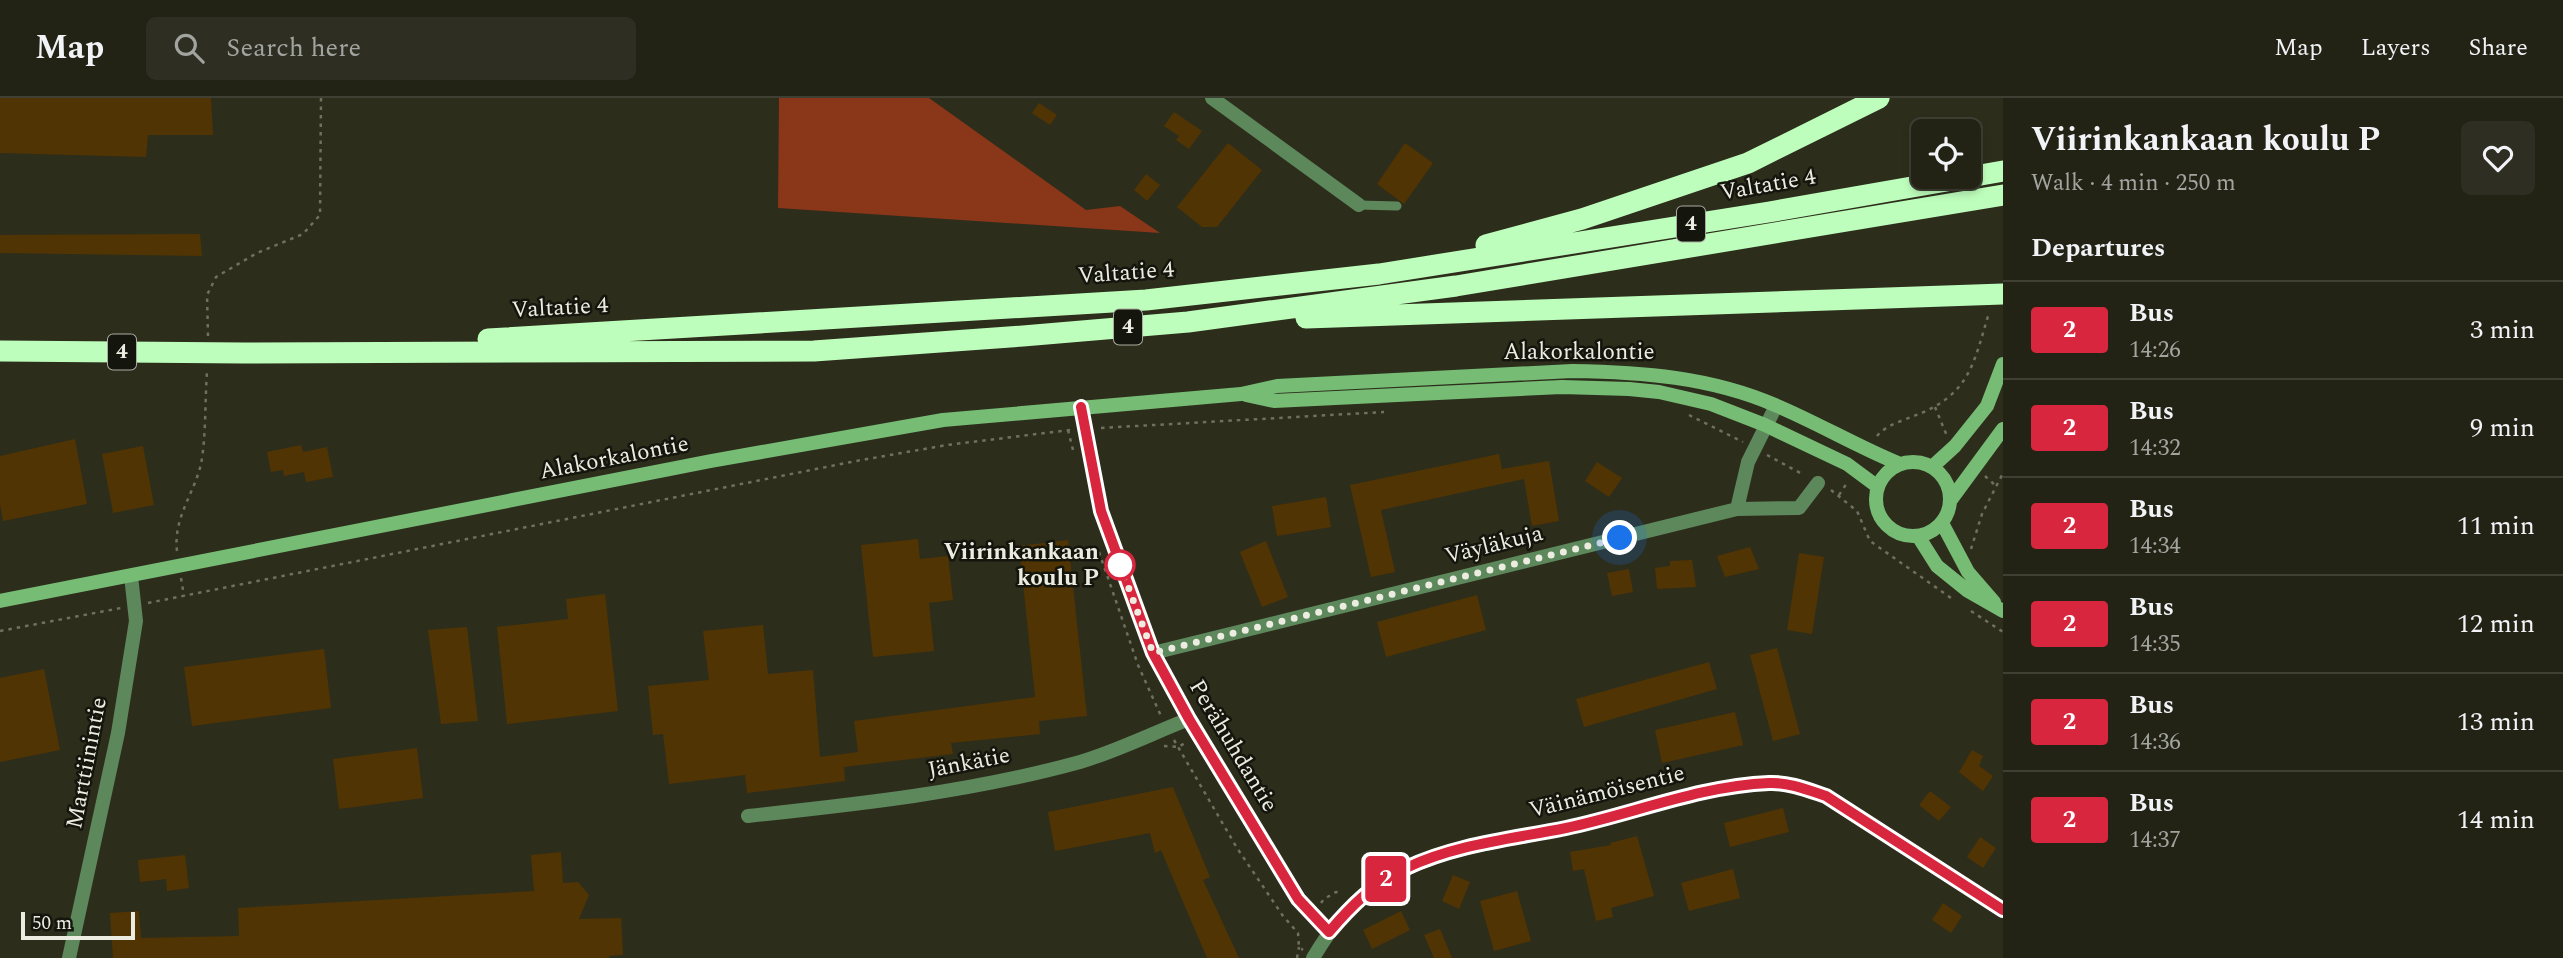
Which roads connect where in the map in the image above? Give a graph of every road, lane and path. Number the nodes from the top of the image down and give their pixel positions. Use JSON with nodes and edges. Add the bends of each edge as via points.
{"nodes":[{"id":1,"x":321,"y":98,"type":"edge"},
{"id":2,"x":1212,"y":98,"type":"edge"},
{"id":3,"x":1879,"y":98,"type":"edge"},
{"id":4,"x":2003,"y":171,"type":"edge"},
{"id":5,"x":2003,"y":195,"type":"edge"},
{"id":6,"x":1359,"y":205,"type":"joint"},
{"id":7,"x":1397,"y":206,"type":"dead end"},
{"id":8,"x":1379,"y":274,"type":"junction"},
{"id":9,"x":1999,"y":294,"type":"edge"},
{"id":10,"x":1188,"y":322,"type":"junction"},
{"id":11,"x":208,"y":336,"type":"dead end"},
{"id":12,"x":0,"y":351,"type":"edge"},
{"id":13,"x":244,"y":353,"type":"junction"},
{"id":14,"x":2003,"y":365,"type":"edge"},
{"id":15,"x":207,"y":372,"type":"dead end"},
{"id":16,"x":1241,"y":394,"type":"junction"},
{"id":17,"x":1776,"y":405,"type":"junction"},
{"id":18,"x":1081,"y":407,"type":"junction"},
{"id":19,"x":1391,"y":411,"type":"dead end"},
{"id":20,"x":1680,"y":412,"type":"dead end"},
{"id":21,"x":1765,"y":425,"type":"junction"},
{"id":22,"x":1084,"y":429,"type":"junction"},
{"id":23,"x":2003,"y":429,"type":"edge"},
{"id":24,"x":1754,"y":448,"type":"junction"},
{"id":25,"x":1867,"y":450,"type":"junction"},
{"id":26,"x":1900,"y":464,"type":"junction"},
{"id":27,"x":1932,"y":467,"type":"junction"},
{"id":28,"x":1856,"y":470,"type":"junction"},
{"id":29,"x":2003,"y":473,"type":"edge"},
{"id":30,"x":1818,"y":483,"type":"junction"},
{"id":31,"x":1996,"y":486,"type":"dead end"},
{"id":32,"x":1878,"y":487,"type":"junction"},
{"id":33,"x":1839,"y":495,"type":"junction"},
{"id":34,"x":1950,"y":501,"type":"junction"},
{"id":35,"x":1737,"y":509,"type":"junction"},
{"id":36,"x":1942,"y":523,"type":"junction"},
{"id":37,"x":1917,"y":536,"type":"junction"},
{"id":38,"x":175,"y":537,"type":"dead end"},
{"id":39,"x":131,"y":576,"type":"junction"},
{"id":40,"x":1918,"y":576,"type":"dead end"},
{"id":41,"x":0,"y":601,"type":"edge"},
{"id":42,"x":136,"y":605,"type":"junction"},
{"id":43,"x":2003,"y":611,"type":"edge"},
{"id":44,"x":0,"y":631,"type":"edge"},
{"id":45,"x":1153,"y":653,"type":"junction"},
{"id":46,"x":1189,"y":719,"type":"junction"},
{"id":47,"x":1166,"y":728,"type":"junction"},
{"id":48,"x":748,"y":816,"type":"dead end"},
{"id":49,"x":2003,"y":910,"type":"edge"},
{"id":50,"x":1329,"y":932,"type":"junction"},
{"id":51,"x":1299,"y":947,"type":"junction"},
{"id":52,"x":1314,"y":957,"type":"edge"},
{"id":53,"x":69,"y":958,"type":"edge"},
{"id":54,"x":1297,"y":958,"type":"edge"}],
"edges":[{"from":1,"to":11,"type":"path","via":[[320,215],[303,234],[216,277],[207,295]]},
{"from":2,"to":6,"type":"street"},
{"from":3,"to":8,"type":"highway","via":[[1748,163],[1582,219]]},
{"from":4,"to":8,"type":"highway","name":"Valtatie 4","number":"4"},
{"from":5,"to":10,"type":"highway","name":"Valtatie 4","number":"4","via":[[1456,286]]},
{"from":6,"to":7,"type":"lane"},
{"from":8,"to":13,"type":"highway","name":"Valtatie 4","number":"4","via":[[1146,300]]},
{"from":9,"to":10,"type":"highway"},
{"from":9,"to":25,"type":"path","via":[[1971,371],[1953,395],[1891,425]]},
{"from":10,"to":13,"type":"highway","name":"Valtatie 4","number":"4","via":[[814,351]]},
{"from":12,"to":13,"type":"highway","name":"Valtatie 4","number":"4"},
{"from":14,"to":27,"type":"street","via":[[1987,406]]},
{"from":15,"to":38,"type":"path","via":[[201,463]]},
{"from":16,"to":17,"type":"street","name":"Alakorkalontie","via":[[1277,386],[1572,371],[1671,376]]},
{"from":16,"to":18,"type":"street","name":"Alakorkalontie"},
{"from":16,"to":21,"type":"street","name":"Alakorkalontie","via":[[1274,401],[1618,388],[1689,397]]},
{"from":17,"to":21,"type":"street"},
{"from":17,"to":25,"type":"street","name":"Alakorkalontie"},
{"from":18,"to":22,"type":"street","name":"Perähuhdantie"},
{"from":18,"to":39,"type":"street","name":"Alakorkalontie","via":[[943,419],[851,435]]},
{"from":19,"to":22,"type":"path"},
{"from":20,"to":24,"type":"path"},
{"from":21,"to":24,"type":"street"},
{"from":21,"to":28,"type":"street","name":"Alakorkalontie"},
{"from":22,"to":42,"type":"path","via":[[856,461]]},
{"from":22,"to":45,"type":"street","name":"Perähuhdantie","via":[[1101,511]]},
{"from":23,"to":34,"type":"street"},
{"from":24,"to":30,"type":"path"},
{"from":24,"to":35,"type":"street"},
{"from":25,"to":26,"type":"street","name":"Alakorkalontie"},
{"from":26,"to":27,"type":"street"},
{"from":26,"to":32,"type":"street","via":[[1886,473]]},
{"from":27,"to":34,"type":"street","via":[[1947,485]]},
{"from":28,"to":32,"type":"street","name":"Alakorkalontie"},
{"from":28,"to":33,"type":"path"},
{"from":29,"to":31,"type":"path"},
{"from":30,"to":33,"type":"path"},
{"from":30,"to":35,"type":"street","name":"Väyläkuja","via":[[1799,509]]},
{"from":32,"to":37,"type":"street","via":[[1878,512],[1887,526],[1901,535]]},
{"from":33,"to":40,"type":"path","via":[[1857,511],[1870,541]]},
{"from":34,"to":36,"type":"street"},
{"from":35,"to":45,"type":"street","name":"Väyläkuja"},
{"from":36,"to":37,"type":"street"},
{"from":36,"to":43,"type":"street","via":[[1968,572]]},
{"from":37,"to":43,"type":"street","via":[[1937,566]]},
{"from":39,"to":41,"type":"street","name":"Alakorkalontie"},
{"from":39,"to":42,"type":"street","name":"Marttiinintie"},
{"from":42,"to":44,"type":"path"},
{"from":42,"to":53,"type":"street","name":"Marttiinintie","via":[[118,733]]},
{"from":45,"to":46,"type":"street","name":"Perähuhdantie"},
{"from":46,"to":47,"type":"street","name":"Jänkätie"},
{"from":46,"to":50,"type":"street","name":"Perähuhdantie","via":[[1298,899]]},
{"from":47,"to":48,"type":"street","name":"Jänkätie","via":[[1083,761],[986,786]]},
{"from":47,"to":51,"type":"path","via":[[1237,848],[1298,933]]},
{"from":49,"to":50,"type":"street","name":"Väinämöisentie","via":[[1826,796],[1770,783],[1701,793],[1568,828],[1467,846],[1407,867],[1380,882]]},
{"from":50,"to":52,"type":"street","name":"Väinämöisentie"},
{"from":51,"to":52,"type":"path"},
{"from":51,"to":54,"type":"path"}]}
